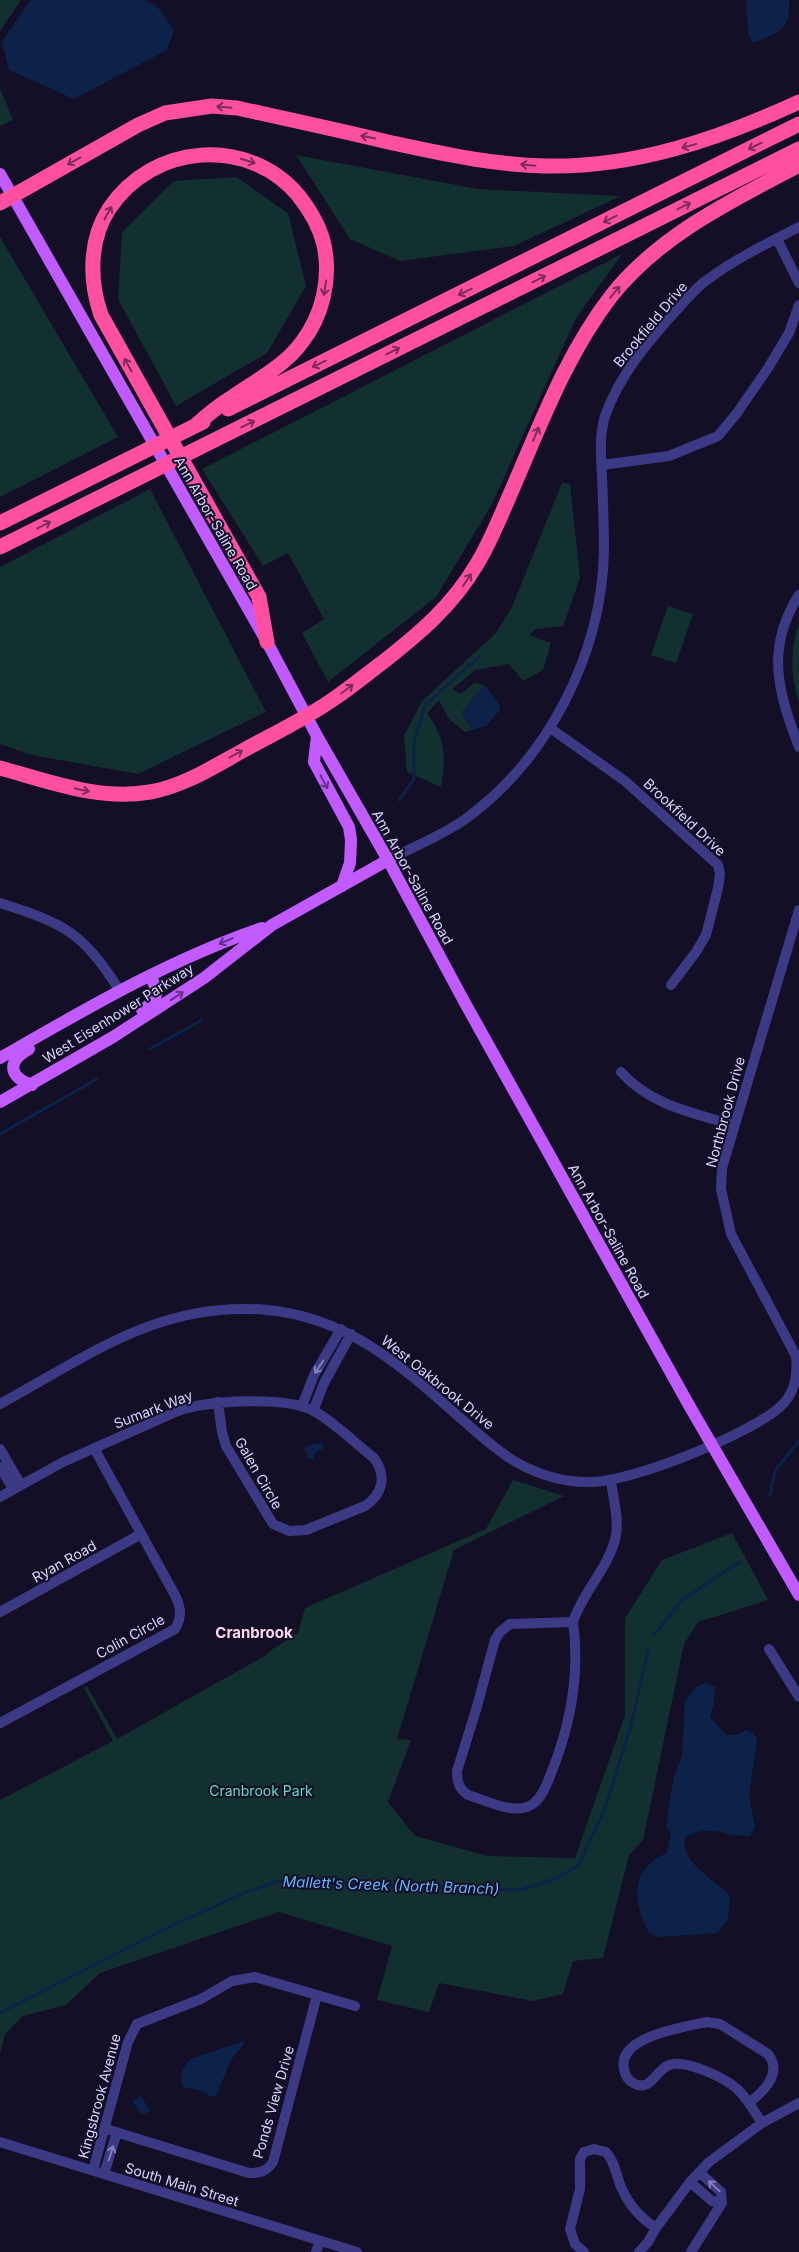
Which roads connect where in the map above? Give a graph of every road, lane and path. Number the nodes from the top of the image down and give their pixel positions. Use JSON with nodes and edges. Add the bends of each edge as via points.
{"nodes":[{"id":1,"x":799,"y":102,"type":"edge"},
{"id":2,"x":799,"y":124,"type":"edge"},
{"id":3,"x":799,"y":148,"type":"edge"},
{"id":4,"x":799,"y":165,"type":"edge"},
{"id":5,"x":0,"y":174,"type":"edge"},
{"id":6,"x":6,"y":200,"type":"edge"},
{"id":7,"x":799,"y":227,"type":"edge"},
{"id":8,"x":777,"y":239,"type":"junction"},
{"id":9,"x":799,"y":283,"type":"edge"},
{"id":10,"x":799,"y":305,"type":"edge"},
{"id":11,"x":195,"y":426,"type":"junction"},
{"id":12,"x":602,"y":466,"type":"junction"},
{"id":13,"x":0,"y":522,"type":"edge"},
{"id":14,"x":0,"y":547,"type":"edge"},
{"id":15,"x":799,"y":595,"type":"edge"},
{"id":16,"x":267,"y":642,"type":"junction"},
{"id":17,"x":306,"y":716,"type":"junction"},
{"id":18,"x":550,"y":728,"type":"junction"},
{"id":19,"x":317,"y":736,"type":"junction"},
{"id":20,"x":799,"y":747,"type":"edge"},
{"id":21,"x":0,"y":768,"type":"edge"},
{"id":22,"x":388,"y":860,"type":"junction"},
{"id":23,"x":342,"y":886,"type":"junction"},
{"id":24,"x":0,"y":903,"type":"edge"},
{"id":25,"x":799,"y":910,"type":"edge"},
{"id":26,"x":272,"y":924,"type":"junction"},
{"id":27,"x":150,"y":976,"type":"junction"},
{"id":28,"x":670,"y":985,"type":"dead end"},
{"id":29,"x":120,"y":991,"type":"junction"},
{"id":30,"x":97,"y":1004,"type":"junction"},
{"id":31,"x":0,"y":1058,"type":"edge"},
{"id":32,"x":58,"y":1067,"type":"junction"},
{"id":33,"x":621,"y":1072,"type":"dead end"},
{"id":34,"x":32,"y":1085,"type":"junction"},
{"id":35,"x":0,"y":1102,"type":"edge"},
{"id":36,"x":734,"y":1125,"type":"junction"},
{"id":37,"x":341,"y":1329,"type":"junction"},
{"id":38,"x":351,"y":1334,"type":"junction"},
{"id":39,"x":218,"y":1402,"type":"junction"},
{"id":40,"x":0,"y":1404,"type":"edge"},
{"id":41,"x":302,"y":1406,"type":"junction"},
{"id":42,"x":313,"y":1410,"type":"junction"},
{"id":43,"x":711,"y":1444,"type":"junction"},
{"id":44,"x":94,"y":1448,"type":"junction"},
{"id":45,"x":0,"y":1449,"type":"edge"},
{"id":46,"x":0,"y":1468,"type":"edge"},
{"id":47,"x":611,"y":1481,"type":"junction"},
{"id":48,"x":17,"y":1487,"type":"junction"},
{"id":49,"x":0,"y":1497,"type":"edge"},
{"id":50,"x":141,"y":1534,"type":"junction"},
{"id":51,"x":799,"y":1595,"type":"edge"},
{"id":52,"x":0,"y":1612,"type":"edge"},
{"id":53,"x":573,"y":1622,"type":"junction"},
{"id":54,"x":769,"y":1649,"type":"dead end"},
{"id":55,"x":799,"y":1697,"type":"edge"},
{"id":56,"x":0,"y":1723,"type":"edge"},
{"id":57,"x":317,"y":1995,"type":"junction"},
{"id":58,"x":355,"y":2006,"type":"dead end"},
{"id":59,"x":748,"y":2103,"type":"junction"},
{"id":60,"x":799,"y":2103,"type":"edge"},
{"id":61,"x":762,"y":2124,"type":"junction"},
{"id":62,"x":106,"y":2129,"type":"junction"},
{"id":63,"x":117,"y":2132,"type":"junction"},
{"id":64,"x":0,"y":2142,"type":"edge"},
{"id":65,"x":93,"y":2170,"type":"junction"},
{"id":66,"x":699,"y":2172,"type":"junction"},
{"id":67,"x":104,"y":2174,"type":"junction"},
{"id":68,"x":690,"y":2182,"type":"junction"},
{"id":69,"x":722,"y":2203,"type":"junction"},
{"id":70,"x":656,"y":2228,"type":"junction"},
{"id":71,"x":320,"y":2241,"type":"junction"},
{"id":72,"x":336,"y":2249,"type":"edge"},
{"id":73,"x":316,"y":2252,"type":"edge"},
{"id":74,"x":356,"y":2252,"type":"edge"},
{"id":75,"x":584,"y":2252,"type":"edge"},
{"id":76,"x":639,"y":2252,"type":"edge"},
{"id":77,"x":691,"y":2252,"type":"edge"}],
"edges":[{"from":1,"to":6,"type":"highway","one_way":true,"via":[[731,132],[666,152],[628,159],[545,166],[464,158],[237,108],[189,108],[165,113],[138,125]]},
{"from":2,"to":11,"type":"highway","one_way":true},
{"from":14,"to":3,"type":"highway","one_way":true},
{"from":17,"to":4,"type":"highway","one_way":true,"via":[[422,632],[458,593],[488,544],[560,380],[581,341],[613,294],[640,265],[687,226]]},
{"from":5,"to":6,"type":"main road","name":"Ann Arbor-Saline Road"},
{"from":6,"to":16,"type":"main road","name":"Ann Arbor-Saline Road","via":[[138,415]]},
{"from":7,"to":8,"type":"street","name":"Brookfield Drive"},
{"from":8,"to":9,"type":"street"},
{"from":8,"to":12,"type":"street","name":"Brookfield Drive","via":[[706,281],[665,323],[626,372],[605,418],[600,444]]},
{"from":10,"to":12,"type":"street","via":[[789,333],[768,368],[718,436],[669,456]]},
{"from":11,"to":13,"type":"highway"},
{"from":16,"to":11,"type":"highway","one_way":true,"via":[[259,597],[101,315],[94,296],[93,254],[100,229],[109,209],[127,188],[170,160],[197,154],[222,154],[250,160],[270,170],[289,185],[313,216],[326,257],[323,298],[315,321],[287,358]]},
{"from":12,"to":18,"type":"street","name":"Brookfield Drive","via":[[604,550],[600,605],[577,675]]},
{"from":15,"to":20,"type":"street","via":[[786,618],[778,660],[779,687]]},
{"from":16,"to":17,"type":"main road","name":"Ann Arbor-Saline Road"},
{"from":17,"to":19,"type":"main road","name":"Ann Arbor-Saline Road"},
{"from":21,"to":17,"type":"highway","one_way":true,"via":[[107,794],[151,792],[192,778]]},
{"from":18,"to":22,"type":"street","name":"Brookfield Drive","via":[[485,804],[462,821]]},
{"from":18,"to":28,"type":"street","name":"Brookfield Drive","via":[[625,781],[718,865],[718,888],[706,935]]},
{"from":19,"to":22,"type":"main road","name":"Ann Arbor-Saline Road"},
{"from":19,"to":23,"type":"main road","one_way":true,"via":[[314,762],[349,827],[350,863]]},
{"from":22,"to":23,"type":"main road","name":"West Eisenhower Parkway"},
{"from":22,"to":43,"type":"main road","name":"Ann Arbor-Saline Road"},
{"from":23,"to":26,"type":"main road","name":"West Eisenhower Parkway"},
{"from":24,"to":29,"type":"street","via":[[47,918],[66,928],[88,946]]},
{"from":25,"to":36,"type":"street","name":"Northbrook Drive"},
{"from":26,"to":27,"type":"main road","name":"West Eisenhower Parkway","one_way":true,"via":[[228,940]]},
{"from":32,"to":26,"type":"main road","name":"West Eisenhower Parkway","one_way":true,"via":[[113,1037],[204,978]]},
{"from":27,"to":29,"type":"main road","name":"West Eisenhower Parkway"},
{"from":27,"to":32,"type":"main road","via":[[155,988],[152,1004],[66,1056]]},
{"from":29,"to":30,"type":"main road","name":"West Eisenhower Parkway"},
{"from":30,"to":31,"type":"main road","name":"West Eisenhower Parkway"},
{"from":30,"to":34,"type":"main road","via":[[91,1014],[17,1058],[13,1065],[14,1074]]},
{"from":32,"to":34,"type":"main road","name":"West Eisenhower Parkway"},
{"from":33,"to":36,"type":"street","via":[[645,1094],[669,1106]]},
{"from":34,"to":35,"type":"main road","name":"West Eisenhower Parkway"},
{"from":36,"to":43,"type":"street","name":"Northbrook Drive","via":[[722,1168],[721,1189],[731,1234],[788,1339],[796,1356],[798,1373],[793,1390],[780,1407]]},
{"from":37,"to":38,"type":"street","name":"West Oakbrook Drive"},
{"from":37,"to":40,"type":"street","name":"West Oakbrook Drive","via":[[283,1312],[246,1309],[178,1316],[153,1323],[112,1342]]},
{"from":37,"to":41,"type":"street","one_way":true,"via":[[314,1375]]},
{"from":38,"to":42,"type":"street"},
{"from":38,"to":47,"type":"street","name":"West Oakbrook Drive","via":[[394,1361],[516,1462],[558,1479]]},
{"from":39,"to":41,"type":"street","name":"Sumark Way"},
{"from":39,"to":42,"type":"street","name":"Galen Circle","via":[[222,1432],[229,1450],[268,1518],[289,1531],[306,1530],[365,1506],[382,1485],[380,1467],[374,1458]]},
{"from":39,"to":44,"type":"street","name":"Sumark Way","via":[[186,1408]]},
{"from":41,"to":42,"type":"street","name":"Galen Circle"},
{"from":43,"to":47,"type":"street","name":"West Oakbrook Drive"},
{"from":43,"to":51,"type":"main road","name":"Ann Arbor-Saline Road"},
{"from":44,"to":48,"type":"street","name":"Sumark Way"},
{"from":44,"to":50,"type":"street","name":"Colin Circle"},
{"from":45,"to":48,"type":"street"},
{"from":46,"to":48,"type":"street"},
{"from":47,"to":53,"type":"street","via":[[616,1513],[614,1543]]},
{"from":48,"to":49,"type":"street","name":"Sumark Way"},
{"from":50,"to":52,"type":"street","name":"Ryan Road"},
{"from":50,"to":56,"type":"street","name":"Colin Circle","via":[[176,1597],[181,1616],[175,1628]]},
{"from":53,"to":53,"type":"street","via":[[575,1673],[569,1720],[562,1747],[542,1793],[528,1807],[516,1809],[468,1795],[457,1781],[456,1771],[495,1640],[505,1626],[517,1623]]},
{"from":54,"to":55,"type":"street"},
{"from":57,"to":58,"type":"street","name":"Kingsbrook Avenue"},
{"from":57,"to":62,"type":"street","name":"Kingsbrook Avenue","via":[[266,1979],[244,1978],[232,1981],[188,2005],[137,2024],[128,2042]]},
{"from":57,"to":63,"type":"street","name":"Ponds View Drive","via":[[273,2162],[268,2170],[249,2173]]},
{"from":59,"to":59,"type":"street","via":[[726,2081],[679,2063],[663,2068],[645,2085],[636,2084],[628,2080],[624,2059],[644,2038],[714,2022],[773,2059],[773,2077]]},
{"from":59,"to":61,"type":"street"},
{"from":60,"to":61,"type":"street"},
{"from":61,"to":66,"type":"street"},
{"from":62,"to":63,"type":"street","name":"Ponds View Drive"},
{"from":62,"to":65,"type":"street","name":"Kingsbrook Avenue"},
{"from":67,"to":63,"type":"street","name":"Kingsbrook Avenue","one_way":true},
{"from":64,"to":65,"type":"street","name":"South Main Street"},
{"from":65,"to":67,"type":"street","name":"South Main Street"},
{"from":66,"to":68,"type":"street"},
{"from":69,"to":66,"type":"street","one_way":true,"via":[[721,2192]]},
{"from":67,"to":71,"type":"street","name":"South Main Street"},
{"from":68,"to":69,"type":"street","via":[[712,2201]]},
{"from":68,"to":70,"type":"street"},
{"from":69,"to":77,"type":"street"},
{"from":70,"to":75,"type":"street","via":[[629,2202],[611,2158],[600,2150],[588,2150],[580,2159],[580,2189],[570,2229],[575,2244]]},
{"from":70,"to":76,"type":"street"},
{"from":71,"to":72,"type":"street","name":"South Main Street"},
{"from":71,"to":73,"type":"street"},
{"from":72,"to":74,"type":"street","name":"South Main Street"}]}
